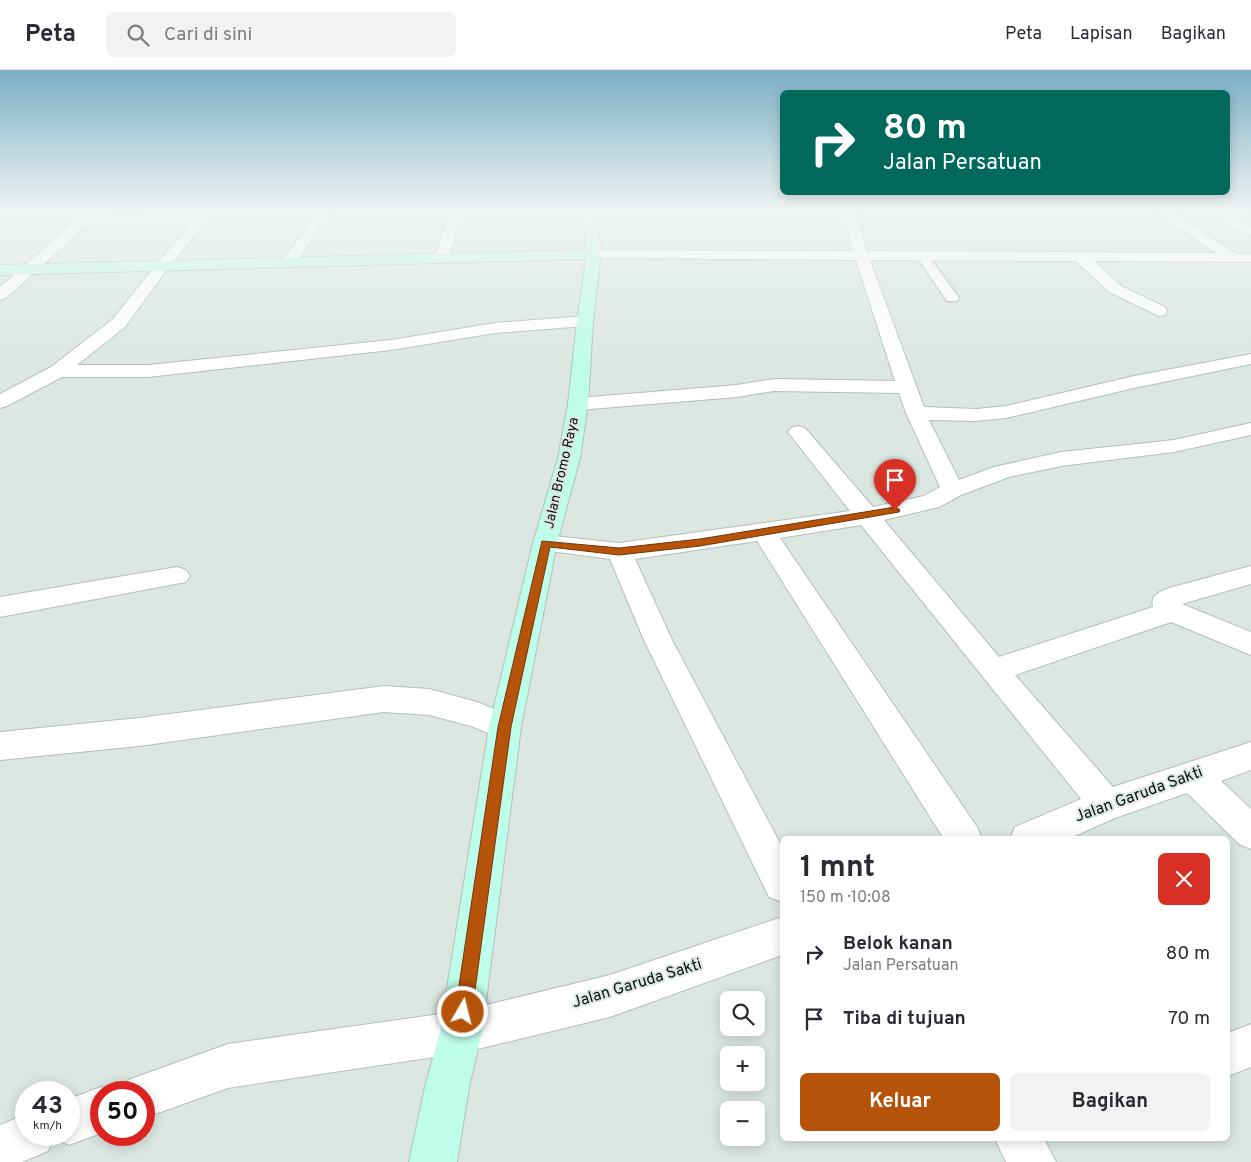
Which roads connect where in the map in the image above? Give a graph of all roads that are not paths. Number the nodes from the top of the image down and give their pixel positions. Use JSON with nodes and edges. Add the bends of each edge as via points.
{"nodes":[{"id":1,"x":36,"y":262,"type":"edge"},
{"id":2,"x":166,"y":262,"type":"edge"},
{"id":3,"x":289,"y":262,"type":"edge"},
{"id":4,"x":593,"y":262,"type":"edge"},
{"id":5,"x":864,"y":262,"type":"edge"},
{"id":6,"x":926,"y":262,"type":"edge"},
{"id":7,"x":1084,"y":262,"type":"edge"},
{"id":8,"x":163,"y":265,"type":"junction"},
{"id":9,"x":28,"y":269,"type":"junction"},
{"id":10,"x":0,"y":270,"type":"edge"},
{"id":11,"x":0,"y":295,"type":"edge"},
{"id":12,"x":952,"y":298,"type":"dead end"},
{"id":13,"x":1159,"y":311,"type":"dead end"},
{"id":14,"x":585,"y":321,"type":"junction"},
{"id":15,"x":1251,"y":360,"type":"edge"},
{"id":16,"x":58,"y":370,"type":"junction"},
{"id":17,"x":908,"y":387,"type":"junction"},
{"id":18,"x":0,"y":402,"type":"edge"},
{"id":19,"x":578,"y":404,"type":"junction"},
{"id":20,"x":916,"y":413,"type":"junction"},
{"id":21,"x":1251,"y":429,"type":"edge"},
{"id":22,"x":798,"y":432,"type":"dead end"},
{"id":23,"x":953,"y":490,"type":"junction"},
{"id":24,"x":868,"y":516,"type":"junction"},
{"id":25,"x":763,"y":531,"type":"junction"},
{"id":26,"x":546,"y":544,"type":"junction"},
{"id":27,"x":619,"y":552,"type":"junction"},
{"id":28,"x":1251,"y":575,"type":"edge"},
{"id":29,"x":177,"y":576,"type":"dead end"},
{"id":30,"x":0,"y":607,"type":"edge"},
{"id":31,"x":1179,"y":613,"type":"junction"},
{"id":32,"x":1251,"y":644,"type":"edge"},
{"id":33,"x":994,"y":670,"type":"junction"},
{"id":34,"x":505,"y":727,"type":"junction"},
{"id":35,"x":0,"y":746,"type":"edge"},
{"id":36,"x":1251,"y":756,"type":"edge"},
{"id":37,"x":1192,"y":775,"type":"junction"},
{"id":38,"x":1107,"y":805,"type":"junction"},
{"id":39,"x":1251,"y":832,"type":"edge"},
{"id":40,"x":962,"y":836,"type":"edge"},
{"id":41,"x":1035,"y":836,"type":"edge"},
{"id":42,"x":780,"y":880,"type":"edge"},
{"id":43,"x":780,"y":937,"type":"edge"},
{"id":44,"x":460,"y":1032,"type":"junction"},
{"id":45,"x":1251,"y":1045,"type":"edge"},
{"id":46,"x":1230,"y":1054,"type":"edge"},
{"id":47,"x":155,"y":1092,"type":"edge"},
{"id":48,"x":15,"y":1142,"type":"edge"},
{"id":49,"x":0,"y":1148,"type":"edge"},
{"id":50,"x":433,"y":1162,"type":"edge"}],
"edges":[{"from":1,"to":9,"type":"street"},
{"from":2,"to":8,"type":"street"},
{"from":3,"to":8,"type":"main road"},
{"from":4,"to":14,"type":"main road","name":"Jalan Bromo Raya"},
{"from":5,"to":17,"type":"street"},
{"from":6,"to":12,"type":"lane"},
{"from":7,"to":13,"type":"street","via":[[1115,289]]},
{"from":8,"to":9,"type":"main road"},
{"from":8,"to":16,"type":"street","via":[[119,323]]},
{"from":9,"to":10,"type":"main road"},
{"from":9,"to":11,"type":"street"},
{"from":14,"to":16,"type":"street","via":[[495,328],[391,345],[148,371]]},
{"from":14,"to":19,"type":"main road","name":"Jalan Bromo Raya"},
{"from":15,"to":20,"type":"street","via":[[1134,382],[1006,412],[976,415]]},
{"from":16,"to":18,"type":"street"},
{"from":17,"to":19,"type":"street","via":[[774,385]]},
{"from":17,"to":20,"type":"street"},
{"from":19,"to":26,"type":"main road","name":"Jalan Bromo Raya","via":[[569,458]]},
{"from":20,"to":23,"type":"street"},
{"from":21,"to":23,"type":"street","via":[[1174,446],[1061,459],[1002,472]]},
{"from":22,"to":24,"type":"street"},
{"from":23,"to":24,"type":"street","via":[[931,502]]},
{"from":24,"to":25,"type":"street"},
{"from":24,"to":33,"type":"street"},
{"from":25,"to":27,"type":"street"},
{"from":25,"to":40,"type":"street"},
{"from":26,"to":27,"type":"street"},
{"from":26,"to":34,"type":"main road","name":"Jalan Bromo Raya"},
{"from":27,"to":42,"type":"street","via":[[658,640]]},
{"from":28,"to":31,"type":"street","via":[[1166,600],[1166,605]]},
{"from":29,"to":30,"type":"street"},
{"from":31,"to":32,"type":"street"},
{"from":31,"to":33,"type":"street"},
{"from":33,"to":38,"type":"street"},
{"from":34,"to":35,"type":"street","via":[[477,715],[429,702],[384,699],[139,732]]},
{"from":34,"to":44,"type":"main road","name":"Jalan Bromo Raya"},
{"from":36,"to":37,"type":"street","name":"Jalan Garuda Sakti"},
{"from":37,"to":38,"type":"street","name":"Jalan Garuda Sakti"},
{"from":37,"to":39,"type":"street"},
{"from":38,"to":41,"type":"street","name":"Jalan Garuda Sakti"},
{"from":43,"to":44,"type":"street","name":"Jalan Garuda Sakti","via":[[610,996]]},
{"from":44,"to":47,"type":"street","name":"Jalan Garuda Sakti","via":[[228,1066]]},
{"from":44,"to":50,"type":"main road","name":"Jalan Bromo Raya"},
{"from":45,"to":46,"type":"street"},
{"from":48,"to":49,"type":"street"}]}
